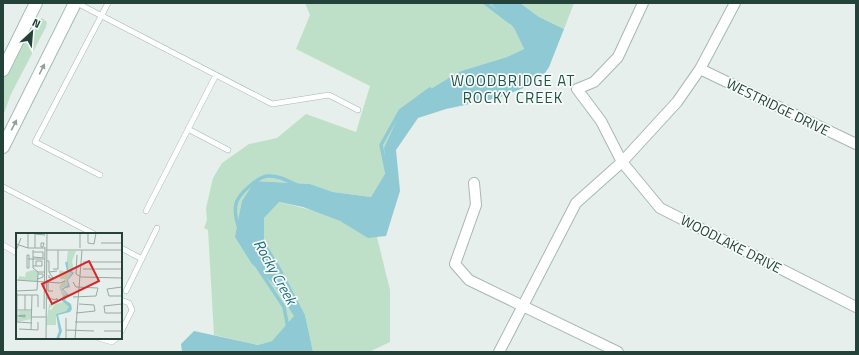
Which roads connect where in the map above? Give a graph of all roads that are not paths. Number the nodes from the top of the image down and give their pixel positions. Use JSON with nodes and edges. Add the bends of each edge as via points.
{"nodes":[{"id":1,"x":36,"y":3,"type":"edge"},
{"id":2,"x":76,"y":3,"type":"edge"},
{"id":3,"x":108,"y":3,"type":"edge"},
{"id":4,"x":643,"y":3,"type":"edge"},
{"id":5,"x":735,"y":3,"type":"edge"},
{"id":6,"x":101,"y":16,"type":"junction"},
{"id":7,"x":700,"y":69,"type":"junction"},
{"id":8,"x":3,"y":70,"type":"edge"},
{"id":9,"x":216,"y":75,"type":"junction"},
{"id":10,"x":358,"y":110,"type":"dead end"},
{"id":11,"x":188,"y":129,"type":"junction"},
{"id":12,"x":856,"y":144,"type":"edge"},
{"id":13,"x":3,"y":147,"type":"edge"},
{"id":14,"x":228,"y":150,"type":"dead end"},
{"id":15,"x":622,"y":162,"type":"junction"},
{"id":16,"x":100,"y":175,"type":"dead end"},
{"id":17,"x":474,"y":182,"type":"dead end"},
{"id":18,"x":3,"y":187,"type":"edge"},
{"id":19,"x":146,"y":211,"type":"dead end"},
{"id":20,"x":157,"y":228,"type":"dead end"},
{"id":21,"x":92,"y":233,"type":"edge"},
{"id":22,"x":3,"y":245,"type":"edge"},
{"id":23,"x":122,"y":249,"type":"edge"},
{"id":24,"x":16,"y":252,"type":"edge"},
{"id":25,"x":142,"y":259,"type":"junction"},
{"id":26,"x":126,"y":291,"type":"dead end"},
{"id":27,"x":122,"y":300,"type":"edge"},
{"id":28,"x":523,"y":306,"type":"junction"},
{"id":29,"x":856,"y":307,"type":"edge"},
{"id":30,"x":122,"y":330,"type":"edge"},
{"id":31,"x":103,"y":339,"type":"edge"},
{"id":32,"x":116,"y":339,"type":"edge"},
{"id":33,"x":499,"y":352,"type":"edge"},
{"id":34,"x":618,"y":352,"type":"edge"}],
"edges":[{"from":1,"to":8,"type":"main road"},
{"from":2,"to":6,"type":"lane"},
{"from":13,"to":2,"type":"main road","one_way":true},
{"from":3,"to":6,"type":"lane"},
{"from":4,"to":15,"type":"street","name":"WOODLAKE DRIVE","via":[[618,57],[594,82],[577,88],[601,121]]},
{"from":5,"to":7,"type":"street"},
{"from":6,"to":9,"type":"lane"},
{"from":6,"to":16,"type":"lane","via":[[36,142]]},
{"from":7,"to":12,"type":"street","name":"WESTRIDGE DRIVE"},
{"from":7,"to":15,"type":"street","via":[[677,102]]},
{"from":9,"to":10,"type":"lane","via":[[272,104],[329,95]]},
{"from":9,"to":11,"type":"lane"},
{"from":11,"to":14,"type":"lane"},
{"from":11,"to":19,"type":"lane"},
{"from":15,"to":28,"type":"street","via":[[576,203]]},
{"from":15,"to":29,"type":"street","name":"WOODLAKE DRIVE","via":[[660,208]]},
{"from":17,"to":28,"type":"street","via":[[476,205],[455,264],[469,280]]},
{"from":18,"to":21,"type":"lane"},
{"from":20,"to":25,"type":"lane"},
{"from":22,"to":24,"type":"lane"},
{"from":23,"to":25,"type":"lane"},
{"from":25,"to":26,"type":"lane"},
{"from":27,"to":30,"type":"lane","via":[[129,304],[132,310]]},
{"from":28,"to":33,"type":"street"},
{"from":28,"to":34,"type":"street"},
{"from":31,"to":32,"type":"lane","via":[[112,342]]}]}
